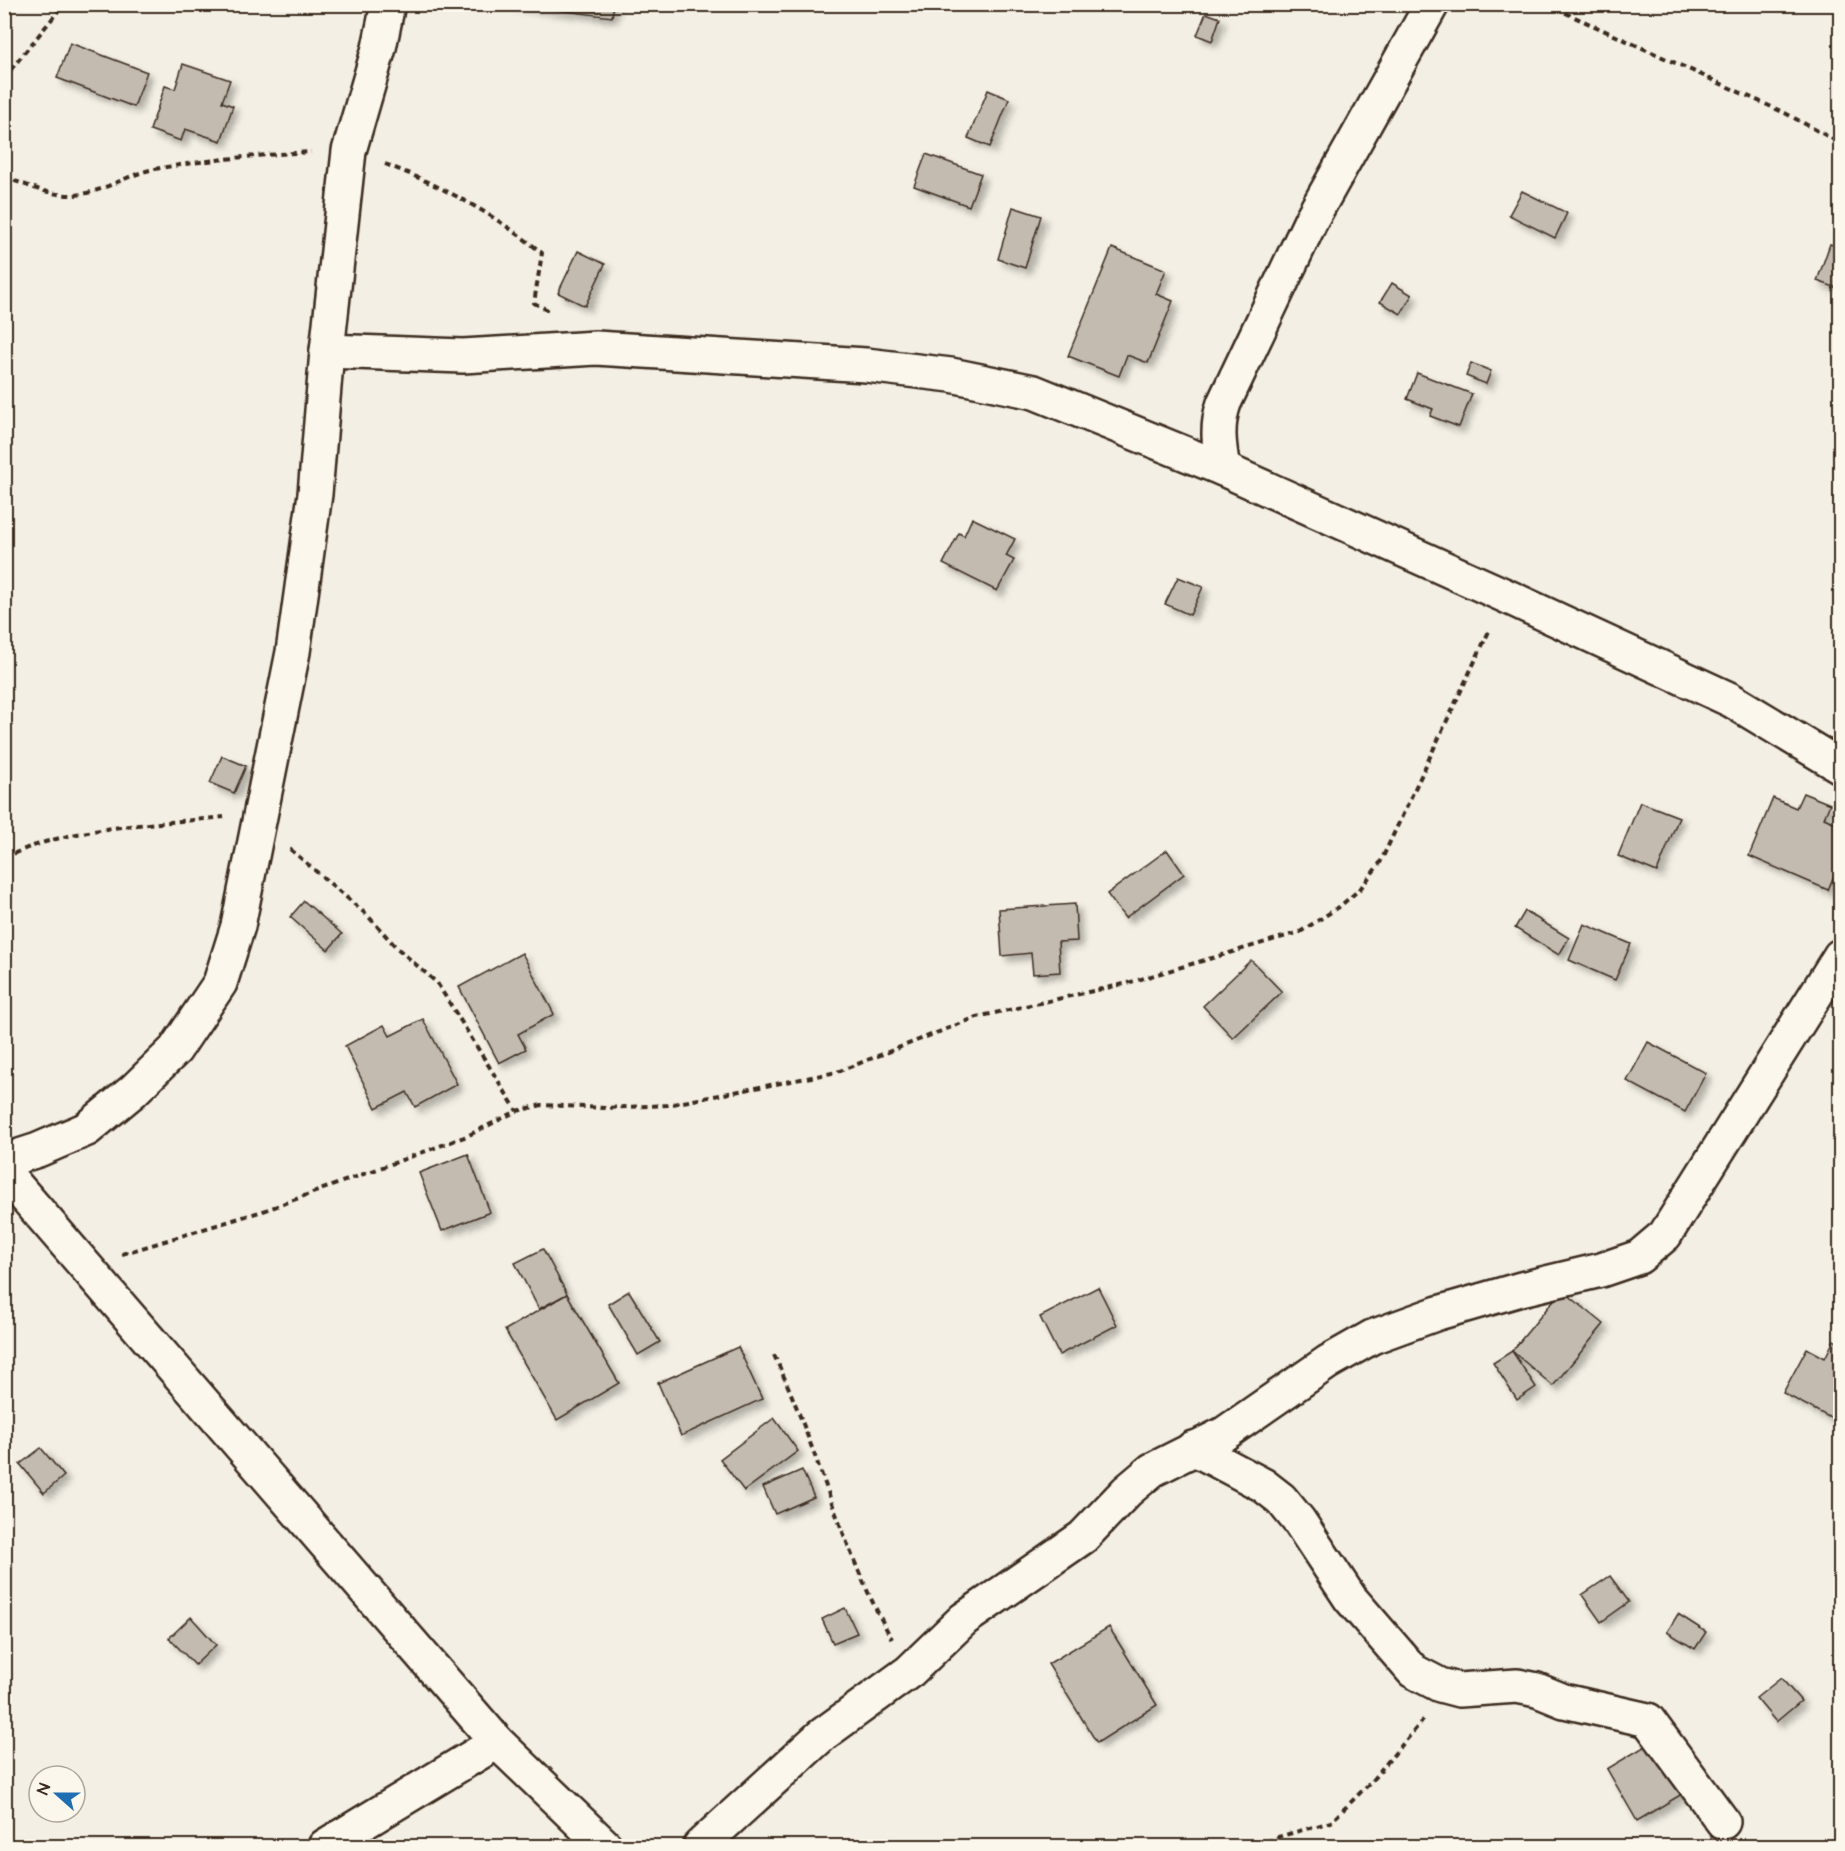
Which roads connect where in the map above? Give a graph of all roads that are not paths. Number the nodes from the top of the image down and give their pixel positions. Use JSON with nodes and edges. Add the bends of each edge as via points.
{"nodes":[{"id":1,"x":388,"y":4,"type":"edge"},
{"id":2,"x":1432,"y":4,"type":"edge"},
{"id":3,"x":327,"y":351,"type":"junction"},
{"id":4,"x":1223,"y":469,"type":"junction"},
{"id":5,"x":1840,"y":766,"type":"edge"},
{"id":6,"x":1840,"y":956,"type":"edge"},
{"id":7,"x":4,"y":1161,"type":"edge"},
{"id":8,"x":4,"y":1172,"type":"edge"},
{"id":9,"x":1194,"y":1448,"type":"junction"},
{"id":10,"x":497,"y":1742,"type":"junction"},
{"id":11,"x":1723,"y":1822,"type":"dead end"},
{"id":12,"x":326,"y":1846,"type":"edge"},
{"id":13,"x":605,"y":1846,"type":"edge"},
{"id":14,"x":700,"y":1846,"type":"edge"}],
"edges":[{"from":1,"to":3,"type":"street","via":[[349,151]]},
{"from":2,"to":4,"type":"street","via":[[1312,218],[1224,403],[1217,438]]},
{"from":3,"to":4,"type":"street","via":[[463,356],[596,348],[866,365],[951,375],[1034,392]]},
{"from":3,"to":7,"type":"street","via":[[315,494],[295,641],[238,926],[220,983],[175,1050],[134,1091],[87,1129]]},
{"from":4,"to":5,"type":"street","via":[[1731,700]]},
{"from":6,"to":9,"type":"street","via":[[1665,1235],[1639,1257],[1521,1288],[1372,1337],[1328,1362],[1224,1434]]},
{"from":8,"to":10,"type":"street"},
{"from":9,"to":11,"type":"street","via":[[1281,1499],[1350,1598],[1413,1671],[1459,1690],[1517,1686],[1648,1720]]},
{"from":9,"to":14,"type":"street","via":[[1152,1470],[1083,1537],[964,1619],[910,1671],[822,1735]]},
{"from":10,"to":12,"type":"street"},
{"from":10,"to":13,"type":"street"}]}
